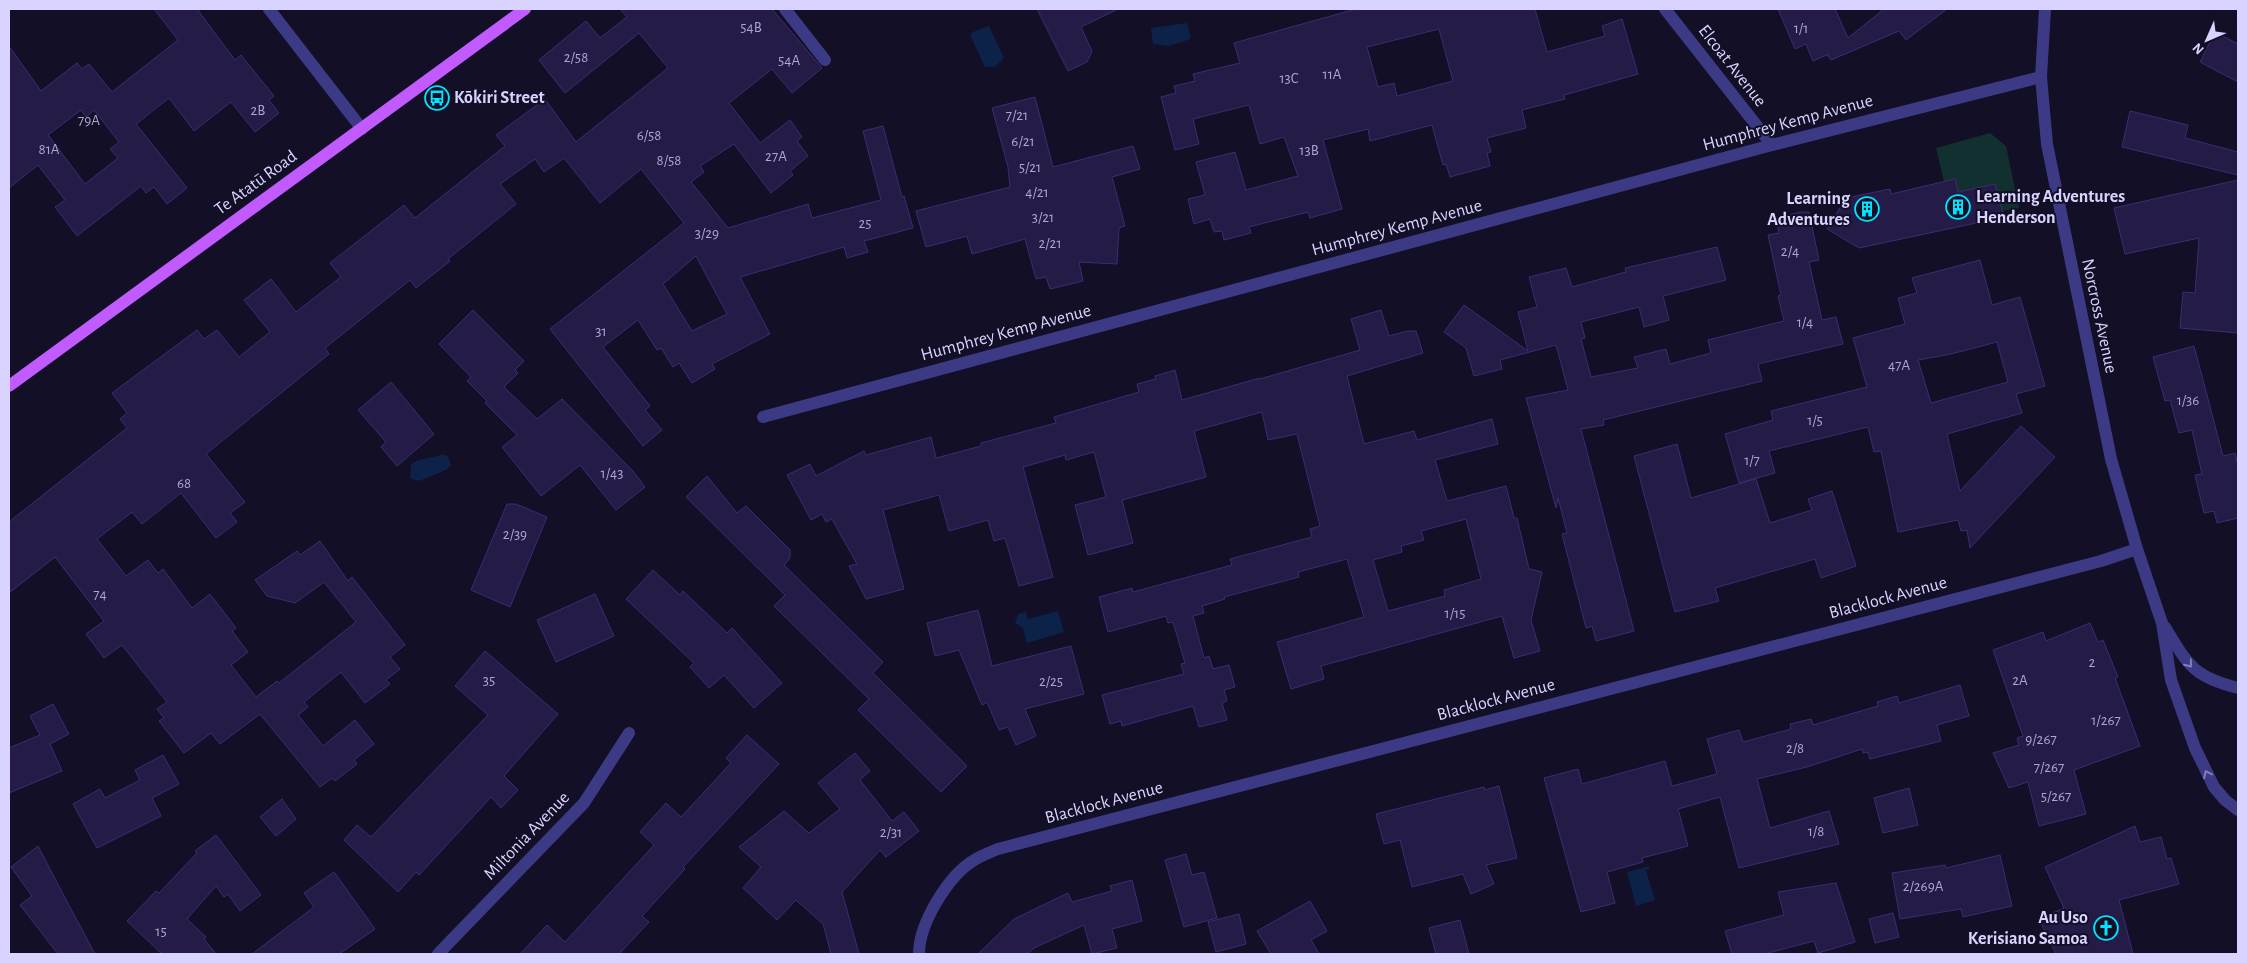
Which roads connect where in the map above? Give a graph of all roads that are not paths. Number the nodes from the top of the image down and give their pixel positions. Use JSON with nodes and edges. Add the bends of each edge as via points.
{"nodes":[{"id":1,"x":270,"y":9,"type":"edge"},
{"id":2,"x":525,"y":9,"type":"edge"},
{"id":3,"x":785,"y":9,"type":"edge"},
{"id":4,"x":1665,"y":9,"type":"edge"},
{"id":5,"x":2045,"y":9,"type":"edge"},
{"id":6,"x":825,"y":60,"type":"dead end"},
{"id":7,"x":2041,"y":77,"type":"junction"},
{"id":8,"x":362,"y":129,"type":"junction"},
{"id":9,"x":1772,"y":145,"type":"junction"},
{"id":10,"x":9,"y":386,"type":"edge"},
{"id":11,"x":763,"y":417,"type":"dead end"},
{"id":12,"x":2137,"y":549,"type":"junction"},
{"id":13,"x":2162,"y":623,"type":"junction"},
{"id":14,"x":2238,"y":688,"type":"edge"},
{"id":15,"x":628,"y":733,"type":"dead end"},
{"id":16,"x":2238,"y":810,"type":"edge"},
{"id":17,"x":438,"y":954,"type":"edge"},
{"id":18,"x":919,"y":954,"type":"edge"}],
"edges":[{"from":1,"to":8,"type":"street"},
{"from":2,"to":8,"type":"main road","name":"Te Atatū Road"},
{"from":3,"to":6,"type":"street"},
{"from":4,"to":9,"type":"street","name":"Elcoat Avenue"},
{"from":5,"to":7,"type":"street","name":"Norcross Avenue"},
{"from":7,"to":9,"type":"street","name":"Humphrey Kemp Avenue"},
{"from":7,"to":12,"type":"street","name":"Norcross Avenue","via":[[2054,185],[2111,459]]},
{"from":8,"to":10,"type":"main road","name":"Te Atatū Road"},
{"from":9,"to":11,"type":"street","name":"Humphrey Kemp Avenue"},
{"from":12,"to":13,"type":"street","name":"Norcross Avenue"},
{"from":12,"to":18,"type":"street","name":"Blacklock Avenue","via":[[998,849],[976,859],[956,875],[940,896],[928,920]]},
{"from":13,"to":14,"type":"street","name":"Norcross Avenue","one_way":true,"via":[[2198,674]]},
{"from":16,"to":13,"type":"street","name":"Norcross Avenue","one_way":true,"via":[[2214,788],[2195,748],[2171,680]]},
{"from":15,"to":17,"type":"street","name":"Miltonia Avenue","via":[[584,803]]}]}
